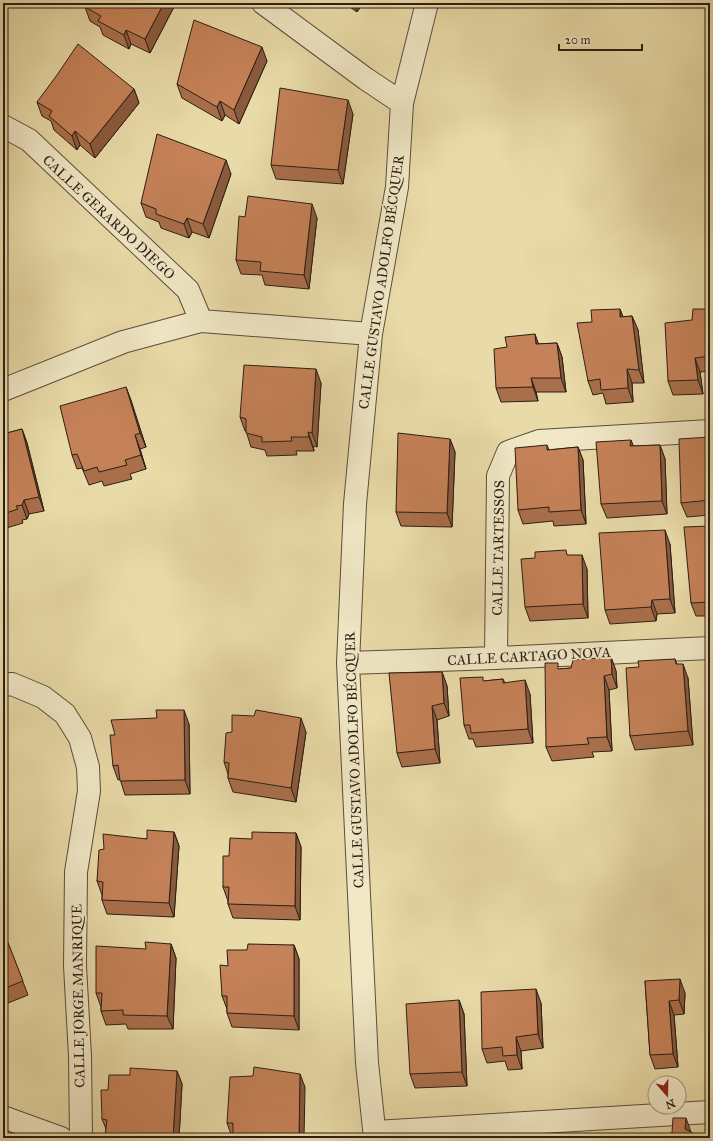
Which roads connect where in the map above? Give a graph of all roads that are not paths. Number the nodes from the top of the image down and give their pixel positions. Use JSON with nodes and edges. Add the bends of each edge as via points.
{"nodes":[{"id":1,"x":263,"y":3,"type":"edge"},
{"id":2,"x":427,"y":3,"type":"edge"},
{"id":3,"x":402,"y":103,"type":"junction"},
{"id":4,"x":3,"y":126,"type":"edge"},
{"id":5,"x":201,"y":321,"type":"junction"},
{"id":6,"x":371,"y":334,"type":"junction"},
{"id":7,"x":3,"y":390,"type":"edge"},
{"id":8,"x":710,"y":431,"type":"edge"},
{"id":9,"x":710,"y":648,"type":"edge"},
{"id":10,"x":496,"y":658,"type":"junction"},
{"id":11,"x":348,"y":663,"type":"junction"},
{"id":12,"x":3,"y":685,"type":"edge"},
{"id":13,"x":710,"y":1112,"type":"edge"},
{"id":14,"x":3,"y":1117,"type":"edge"},
{"id":15,"x":375,"y":1135,"type":"edge"},
{"id":16,"x":61,"y":1138,"type":"edge"},
{"id":17,"x":81,"y":1138,"type":"edge"}],
"edges":[{"from":1,"to":3,"type":"street"},
{"from":2,"to":3,"type":"street","name":"CALLE GUSTAVO ADOLFO BÉCQUER"},
{"from":3,"to":6,"type":"street","name":"CALLE GUSTAVO ADOLFO BÉCQUER","via":[[397,187]]},
{"from":4,"to":5,"type":"street","name":"CALLE GERARDO DIEGO","via":[[29,140],[188,290]]},
{"from":5,"to":6,"type":"street"},
{"from":5,"to":7,"type":"street","via":[[123,342]]},
{"from":6,"to":11,"type":"street","name":"CALLE GUSTAVO ADOLFO BÉCQUER","via":[[355,504]]},
{"from":8,"to":10,"type":"street","name":"CALLE TARTESSOS","via":[[539,441],[508,452],[498,476]]},
{"from":9,"to":10,"type":"street","name":"CALLE CARTAGO NOVA"},
{"from":10,"to":11,"type":"street","name":"CALLE CARTAGO NOVA"},
{"from":11,"to":15,"type":"street","name":"CALLE GUSTAVO ADOLFO BÉCQUER","via":[[367,1063]]},
{"from":12,"to":17,"type":"street","name":"CALLE JORGE MANRIQUE","via":[[12,684],[43,698],[65,714],[80,738],[88,767],[89,792],[76,872],[75,966]]},
{"from":13,"to":15,"type":"street"},
{"from":14,"to":16,"type":"street"}]}
